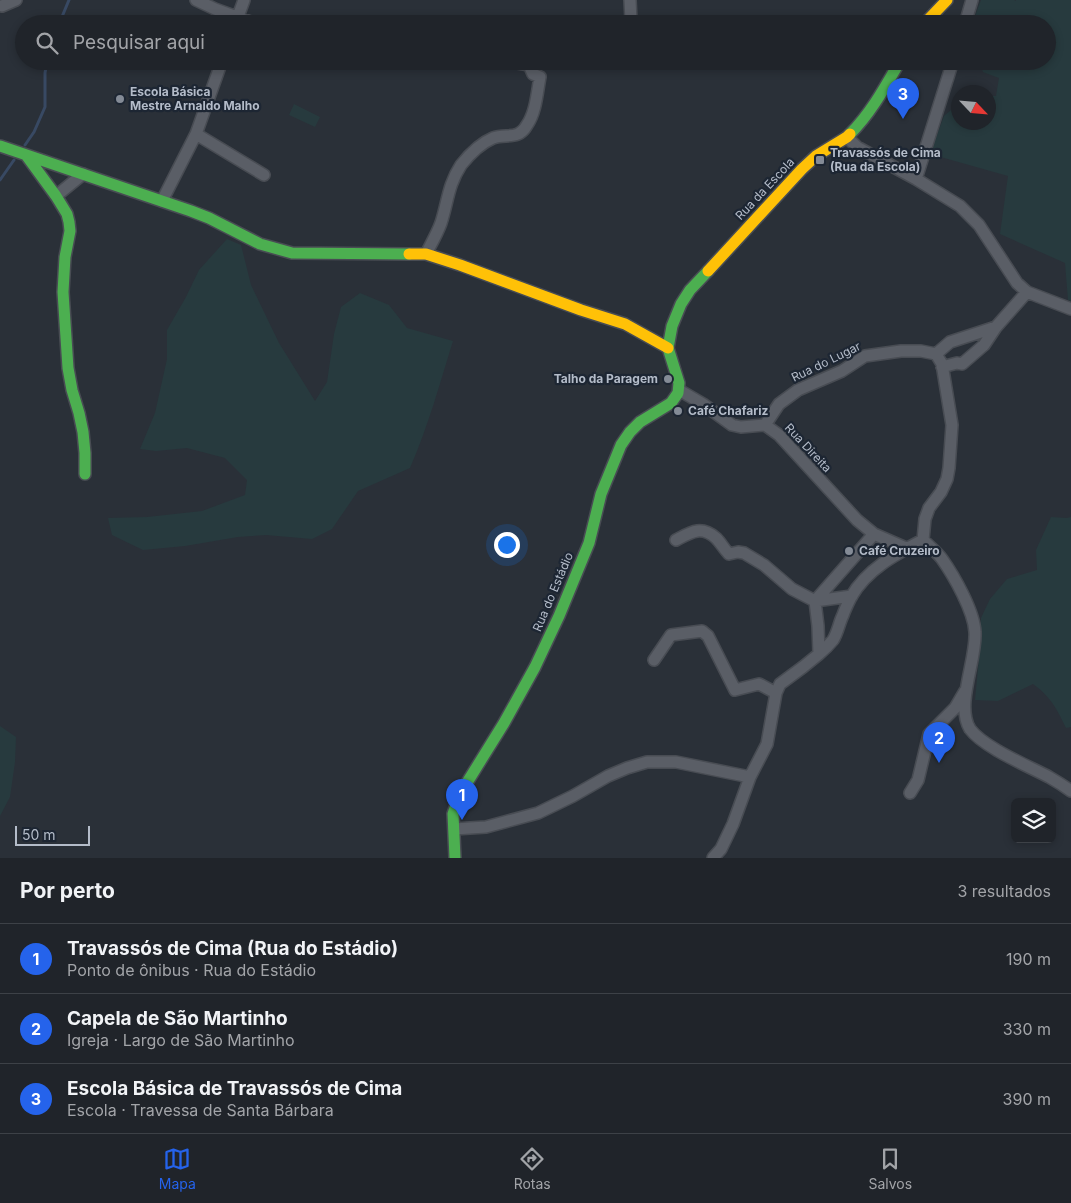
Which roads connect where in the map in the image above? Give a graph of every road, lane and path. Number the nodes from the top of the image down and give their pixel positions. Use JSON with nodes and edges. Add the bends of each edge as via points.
{"nodes":[{"id":1,"x":16,"y":0,"type":"edge"},
{"id":2,"x":196,"y":0,"type":"edge"},
{"id":3,"x":244,"y":0,"type":"edge"},
{"id":4,"x":630,"y":0,"type":"edge"},
{"id":5,"x":947,"y":0,"type":"edge"},
{"id":6,"x":972,"y":0,"type":"edge"},
{"id":7,"x":2,"y":6,"type":"dead end"},
{"id":8,"x":226,"y":15,"type":"edge"},
{"id":9,"x":238,"y":15,"type":"edge"},
{"id":10,"x":631,"y":15,"type":"edge"},
{"id":11,"x":933,"y":15,"type":"edge"},
{"id":12,"x":968,"y":15,"type":"edge"},
{"id":13,"x":219,"y":70,"type":"edge"},
{"id":14,"x":531,"y":70,"type":"edge"},
{"id":15,"x":895,"y":70,"type":"edge"},
{"id":16,"x":950,"y":70,"type":"edge"},
{"id":17,"x":196,"y":134,"type":"junction"},
{"id":18,"x":847,"y":137,"type":"junction"},
{"id":19,"x":0,"y":146,"type":"edge"},
{"id":20,"x":26,"y":155,"type":"junction"},
{"id":21,"x":83,"y":174,"type":"junction"},
{"id":22,"x":264,"y":175,"type":"dead end"},
{"id":23,"x":916,"y":179,"type":"junction"},
{"id":24,"x":56,"y":196,"type":"junction"},
{"id":25,"x":162,"y":200,"type":"junction"},
{"id":26,"x":426,"y":254,"type":"junction"},
{"id":27,"x":1027,"y":292,"type":"junction"},
{"id":28,"x":1071,"y":309,"type":"edge"},
{"id":29,"x":996,"y":327,"type":"junction"},
{"id":30,"x":668,"y":348,"type":"junction"},
{"id":31,"x":936,"y":354,"type":"junction"},
{"id":32,"x":942,"y":367,"type":"junction"},
{"id":33,"x":680,"y":390,"type":"junction"},
{"id":34,"x":765,"y":425,"type":"junction"},
{"id":35,"x":85,"y":474,"type":"dead end"},
{"id":36,"x":874,"y":534,"type":"junction"},
{"id":37,"x":676,"y":540,"type":"dead end"},
{"id":38,"x":923,"y":540,"type":"junction"},
{"id":39,"x":906,"y":548,"type":"junction"},
{"id":40,"x":852,"y":596,"type":"junction"},
{"id":41,"x":815,"y":601,"type":"junction"},
{"id":42,"x":819,"y":654,"type":"junction"},
{"id":43,"x":654,"y":660,"type":"dead end"},
{"id":44,"x":966,"y":690,"type":"junction"},
{"id":45,"x":776,"y":693,"type":"junction"},
{"id":46,"x":750,"y":777,"type":"junction"},
{"id":47,"x":1071,"y":791,"type":"edge"},
{"id":48,"x":910,"y":793,"type":"dead end"},
{"id":49,"x":454,"y":830,"type":"junction"},
{"id":50,"x":454,"y":858,"type":"edge"},
{"id":51,"x":713,"y":858,"type":"edge"}],
"edges":[{"from":1,"to":7,"type":"street"},
{"from":2,"to":8,"type":"street"},
{"from":3,"to":9,"type":"street"},
{"from":4,"to":10,"type":"street"},
{"from":5,"to":11,"type":"street"},
{"from":6,"to":12,"type":"street"},
{"from":13,"to":17,"type":"street"},
{"from":14,"to":26,"type":"street","via":[[540,77],[527,127],[513,136],[486,142],[462,164],[451,183],[440,224]]},
{"from":15,"to":18,"type":"street","name":"Rua da Escola","via":[[862,122]]},
{"from":16,"to":23,"type":"street"},
{"from":17,"to":22,"type":"street"},
{"from":17,"to":25,"type":"street"},
{"from":18,"to":23,"type":"street","via":[[857,147]]},
{"from":18,"to":30,"type":"street","name":"Rua da Escola","via":[[816,156],[690,290],[672,326]]},
{"from":19,"to":20,"type":"street"},
{"from":20,"to":21,"type":"street"},
{"from":20,"to":24,"type":"street"},
{"from":21,"to":24,"type":"street"},
{"from":21,"to":25,"type":"street"},
{"from":23,"to":27,"type":"street","via":[[960,206],[979,224],[1017,283]]},
{"from":24,"to":35,"type":"street","via":[[67,214],[70,231],[63,292],[68,368],[83,432]]},
{"from":25,"to":26,"type":"street","via":[[209,218],[260,244],[292,253]]},
{"from":26,"to":30,"type":"street","via":[[626,324]]},
{"from":27,"to":28,"type":"street"},
{"from":27,"to":29,"type":"street"},
{"from":29,"to":31,"type":"street","via":[[950,342]]},
{"from":29,"to":32,"type":"street","via":[[984,345],[962,364]]},
{"from":30,"to":33,"type":"street"},
{"from":31,"to":32,"type":"street"},
{"from":31,"to":34,"type":"street","name":"Rua do Lugar","via":[[901,350],[865,356],[842,371],[798,390],[779,404]]},
{"from":32,"to":38,"type":"street","via":[[952,425],[950,468],[941,492],[929,508]]},
{"from":33,"to":34,"type":"street","name":"Rua Direita","via":[[732,425],[741,428]]},
{"from":33,"to":49,"type":"street","name":"Rua do Estádio","via":[[671,403],[640,422],[621,445],[559,616],[535,667],[456,805]]},
{"from":34,"to":36,"type":"street","name":"Rua Direita","via":[[779,435],[857,520]]},
{"from":36,"to":39,"type":"street","name":"Rua Direita"},
{"from":36,"to":41,"type":"street"},
{"from":37,"to":41,"type":"street","via":[[696,530],[704,531],[716,538],[729,554],[744,553],[792,589]]},
{"from":38,"to":39,"type":"street"},
{"from":38,"to":44,"type":"street","via":[[941,558],[959,588],[976,631]]},
{"from":39,"to":40,"type":"street","via":[[878,566]]},
{"from":40,"to":41,"type":"street"},
{"from":40,"to":42,"type":"street","via":[[832,642]]},
{"from":41,"to":42,"type":"street"},
{"from":42,"to":45,"type":"street","via":[[780,684]]},
{"from":43,"to":45,"type":"street","via":[[671,634],[702,631],[708,636],[735,690],[759,684]]},
{"from":44,"to":47,"type":"street","via":[[965,718],[971,730],[985,744]]},
{"from":44,"to":48,"type":"street","via":[[955,708],[929,734],[918,780]]},
{"from":45,"to":46,"type":"street","via":[[767,744]]},
{"from":46,"to":49,"type":"street","via":[[676,762],[648,762],[608,776],[538,813],[486,827]]},
{"from":46,"to":51,"type":"street","via":[[733,824]]},
{"from":49,"to":50,"type":"street","name":"Rua do Estádio"}]}
